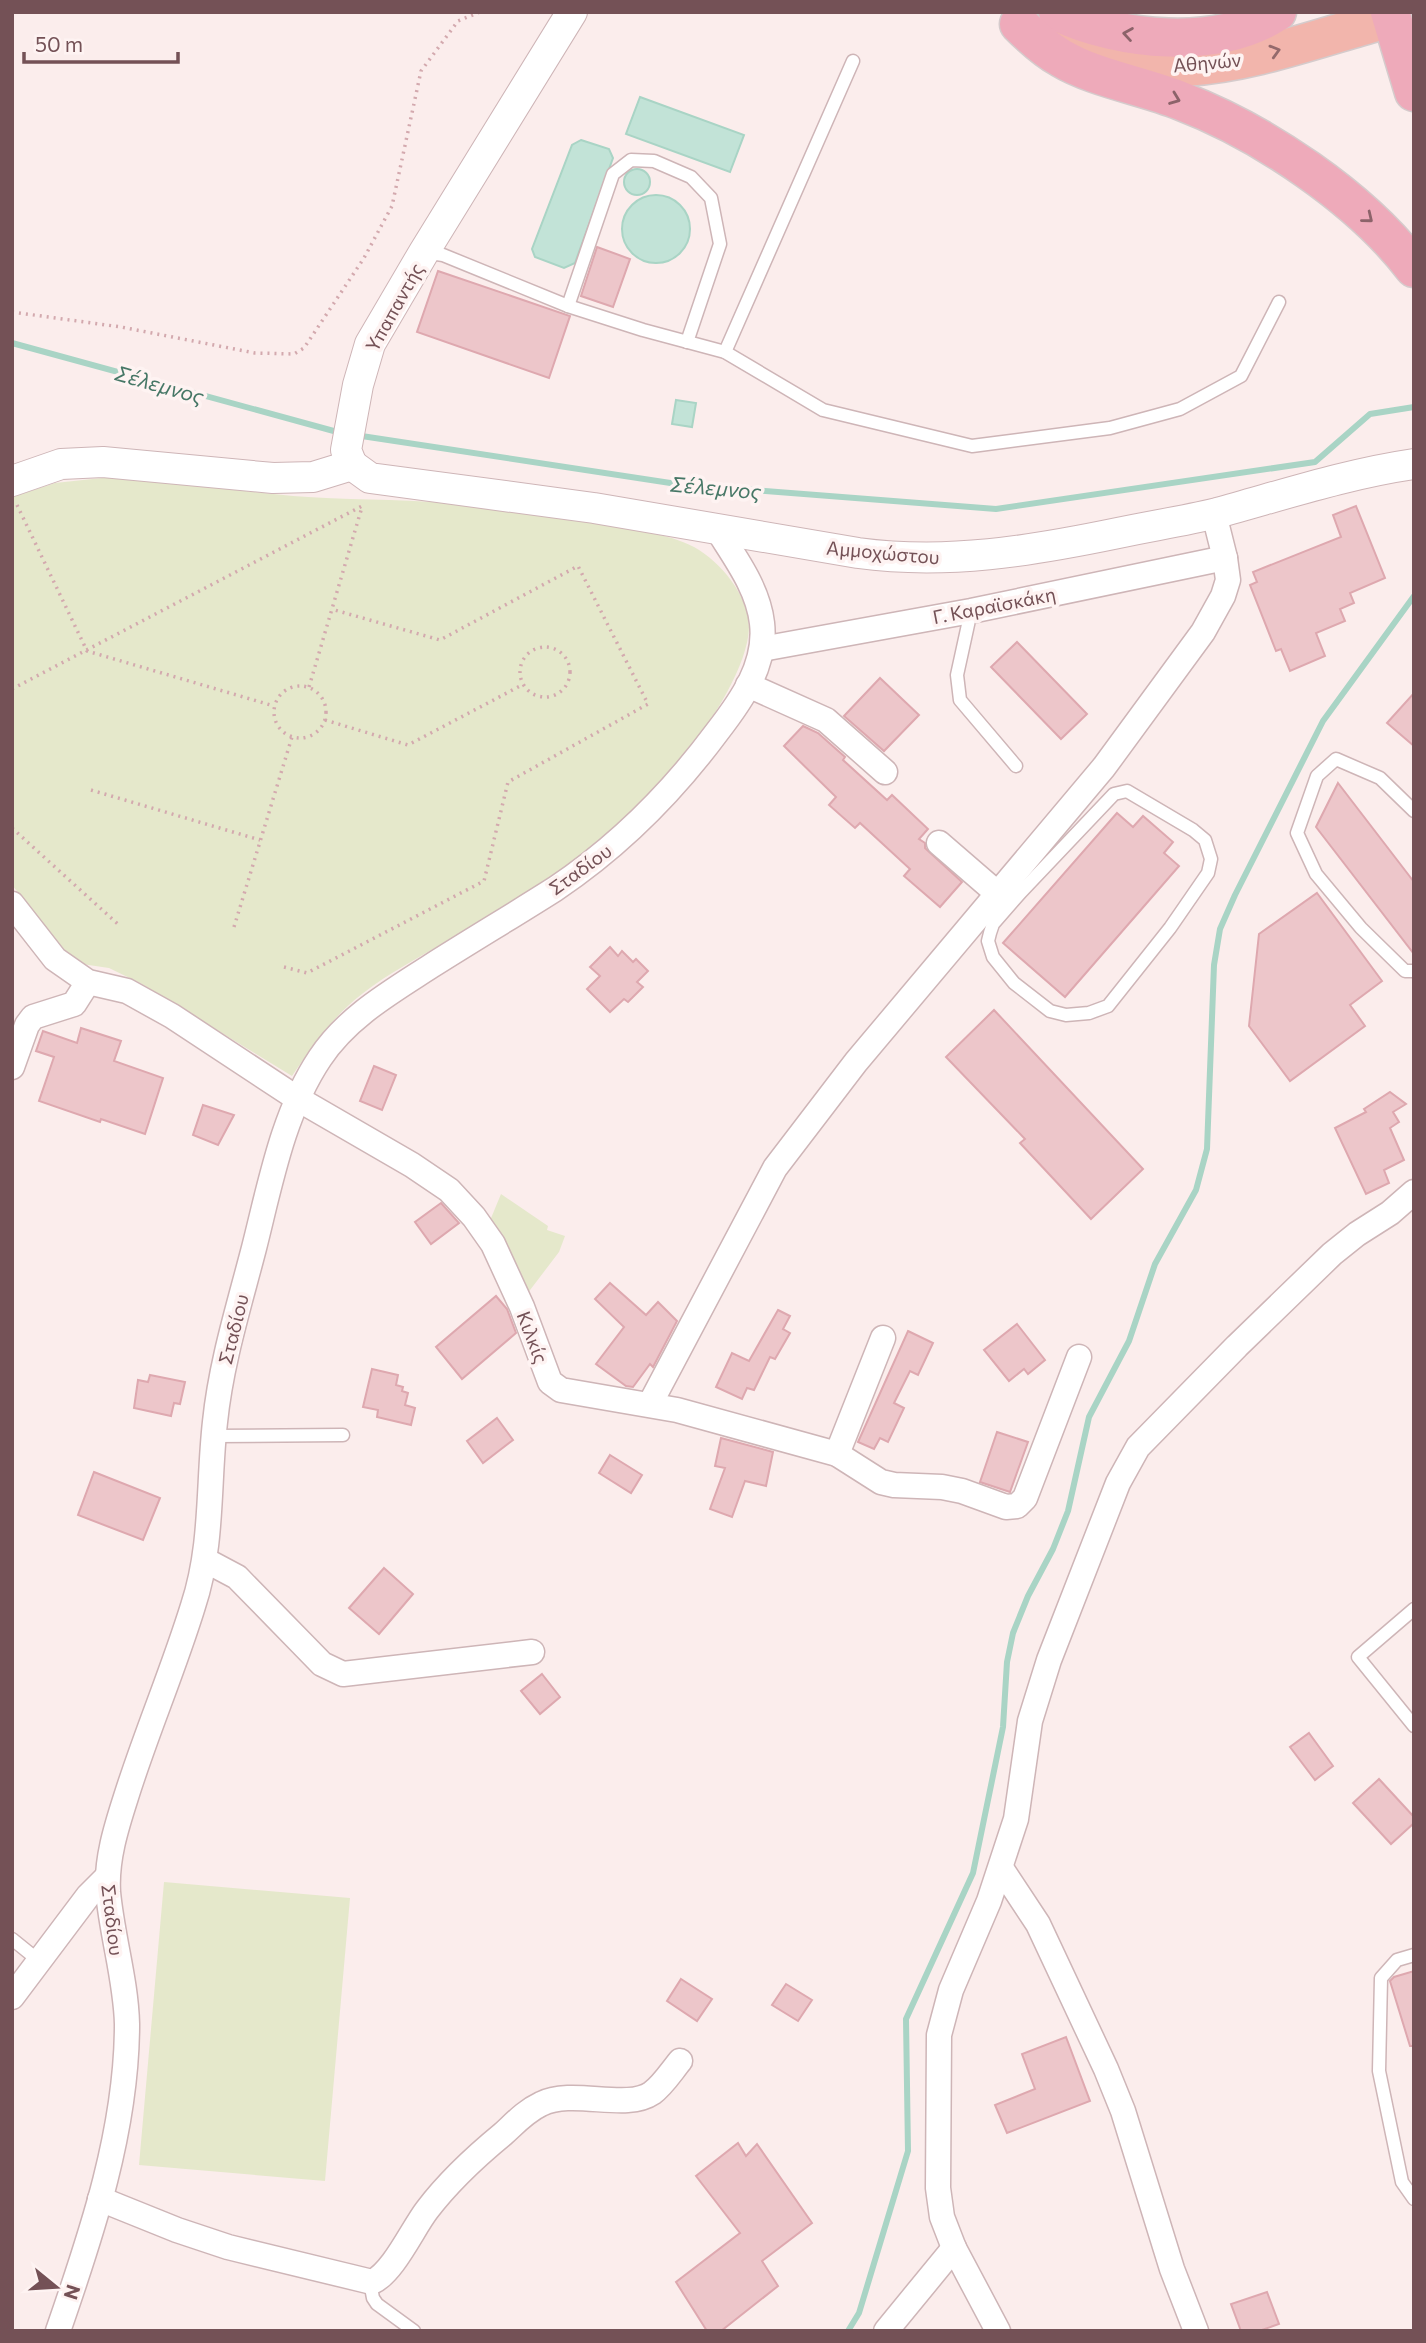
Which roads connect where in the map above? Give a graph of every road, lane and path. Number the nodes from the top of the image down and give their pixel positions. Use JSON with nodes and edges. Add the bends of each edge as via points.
{"nodes":[{"id":1,"x":480,"y":12,"type":"edge"},
{"id":2,"x":561,"y":12,"type":"edge"},
{"id":3,"x":572,"y":12,"type":"edge"},
{"id":4,"x":1058,"y":12,"type":"edge"},
{"id":5,"x":1277,"y":12,"type":"edge"},
{"id":6,"x":1012,"y":18,"type":"edge"},
{"id":7,"x":1381,"y":18,"type":"edge"},
{"id":8,"x":550,"y":48,"type":"junction"},
{"id":9,"x":853,"y":61,"type":"dead end"},
{"id":10,"x":1414,"y":92,"type":"edge"},
{"id":11,"x":424,"y":252,"type":"junction"},
{"id":12,"x":1414,"y":268,"type":"edge"},
{"id":13,"x":1279,"y":302,"type":"dead end"},
{"id":14,"x":568,"y":306,"type":"junction"},
{"id":15,"x":12,"y":312,"type":"edge"},
{"id":16,"x":687,"y":342,"type":"junction"},
{"id":17,"x":725,"y":352,"type":"junction"},
{"id":18,"x":349,"y":457,"type":"junction"},
{"id":19,"x":1414,"y":464,"type":"edge"},
{"id":20,"x":13,"y":489,"type":"edge"},
{"id":21,"x":364,"y":498,"type":"dead end"},
{"id":22,"x":362,"y":506,"type":"junction"},
{"id":23,"x":1214,"y":513,"type":"junction"},
{"id":24,"x":717,"y":529,"type":"junction"},
{"id":25,"x":1225,"y":558,"type":"junction"},
{"id":26,"x":331,"y":609,"type":"junction"},
{"id":27,"x":971,"y":611,"type":"junction"},
{"id":28,"x":762,"y":649,"type":"junction"},
{"id":29,"x":87,"y":651,"type":"junction"},
{"id":30,"x":522,"y":685,"type":"junction"},
{"id":31,"x":748,"y":685,"type":"junction"},
{"id":32,"x":309,"y":687,"type":"junction"},
{"id":33,"x":12,"y":689,"type":"edge"},
{"id":34,"x":274,"y":706,"type":"junction"},
{"id":35,"x":324,"y":720,"type":"junction"},
{"id":36,"x":292,"y":737,"type":"junction"},
{"id":37,"x":1016,"y":766,"type":"dead end"},
{"id":38,"x":885,"y":772,"type":"dead end"},
{"id":39,"x":91,"y":790,"type":"dead end"},
{"id":40,"x":1414,"y":811,"type":"edge"},
{"id":41,"x":12,"y":828,"type":"edge"},
{"id":42,"x":260,"y":840,"type":"junction"},
{"id":43,"x":939,"y":843,"type":"dead end"},
{"id":44,"x":1031,"y":851,"type":"junction"},
{"id":45,"x":1057,"y":853,"type":"junction"},
{"id":46,"x":998,"y":894,"type":"junction"},
{"id":47,"x":12,"y":904,"type":"edge"},
{"id":48,"x":120,"y":926,"type":"dead end"},
{"id":49,"x":234,"y":926,"type":"dead end"},
{"id":50,"x":284,"y":967,"type":"dead end"},
{"id":51,"x":1414,"y":971,"type":"edge"},
{"id":52,"x":88,"y":982,"type":"junction"},
{"id":53,"x":12,"y":1068,"type":"edge"},
{"id":54,"x":298,"y":1099,"type":"junction"},
{"id":55,"x":1414,"y":1192,"type":"edge"},
{"id":56,"x":883,"y":1339,"type":"dead end"},
{"id":57,"x":1079,"y":1357,"type":"dead end"},
{"id":58,"x":650,"y":1404,"type":"junction"},
{"id":59,"x":343,"y":1434,"type":"dead end"},
{"id":60,"x":214,"y":1436,"type":"junction"},
{"id":61,"x":837,"y":1454,"type":"junction"},
{"id":62,"x":205,"y":1560,"type":"junction"},
{"id":63,"x":1414,"y":1609,"type":"edge"},
{"id":64,"x":532,"y":1652,"type":"dead end"},
{"id":65,"x":1414,"y":1726,"type":"edge"},
{"id":66,"x":1001,"y":1868,"type":"junction"},
{"id":67,"x":107,"y":1877,"type":"junction"},
{"id":68,"x":12,"y":1939,"type":"edge"},
{"id":69,"x":1414,"y":1955,"type":"edge"},
{"id":70,"x":38,"y":1960,"type":"junction"},
{"id":71,"x":12,"y":1997,"type":"edge"},
{"id":72,"x":680,"y":2061,"type":"dead end"},
{"id":73,"x":100,"y":2199,"type":"junction"},
{"id":74,"x":1414,"y":2199,"type":"edge"},
{"id":75,"x":954,"y":2248,"type":"junction"},
{"id":76,"x":370,"y":2282,"type":"junction"},
{"id":77,"x":58,"y":2331,"type":"edge"},
{"id":78,"x":414,"y":2331,"type":"edge"},
{"id":79,"x":886,"y":2331,"type":"edge"},
{"id":80,"x":998,"y":2331,"type":"edge"},
{"id":81,"x":1196,"y":2331,"type":"edge"}],
"edges":[{"from":1,"to":15,"type":"path","via":[[457,21],[421,71],[392,206],[364,258],[304,348],[294,354],[256,353]]},
{"from":2,"to":8,"type":"street"},
{"from":3,"to":8,"type":"street"},
{"from":5,"to":4,"type":"highway","one_way":true,"via":[[1214,34],[1154,37],[1124,34]]},
{"from":6,"to":7,"type":"main road","name":"Αθηνών","one_way":true,"via":[[1057,42],[1089,52],[1183,67],[1252,58]]},
{"from":6,"to":12,"type":"highway","one_way":true,"via":[[1062,59],[1213,113],[1261,141],[1319,178],[1378,226]]},
{"from":7,"to":10,"type":"highway"},
{"from":8,"to":11,"type":"street","name":"Υπαπαντής"},
{"from":9,"to":17,"type":"lane"},
{"from":11,"to":14,"type":"lane","via":[[443,255]]},
{"from":11,"to":18,"type":"street","name":"Υπαπαντής","via":[[370,344],[358,386]]},
{"from":13,"to":17,"type":"lane","via":[[1241,376],[1180,409],[1110,428],[972,446],[823,410]]},
{"from":14,"to":16,"type":"lane"},
{"from":14,"to":16,"type":"lane","via":[[613,174],[631,160],[654,161],[691,177],[710,198],[720,244]]},
{"from":16,"to":17,"type":"lane"},
{"from":18,"to":20,"type":"street","via":[[313,477],[273,478],[103,462],[61,464]]},
{"from":18,"to":24,"type":"street","name":"Αμμοχώστου","via":[[370,478]]},
{"from":19,"to":23,"type":"street","name":"Αμμοχώστου","via":[[1347,476]]},
{"from":20,"to":29,"type":"path"},
{"from":21,"to":22,"type":"path"},
{"from":22,"to":26,"type":"path"},
{"from":22,"to":29,"type":"path"},
{"from":23,"to":24,"type":"street","name":"Αμμοχώστου","via":[[1048,547],[949,558],[871,555]]},
{"from":23,"to":25,"type":"street"},
{"from":24,"to":28,"type":"street","name":"Σταδίου","via":[[757,599]]},
{"from":25,"to":27,"type":"street","name":"Γ. Καραϊσκάκη"},
{"from":25,"to":44,"type":"street","via":[[1226,588],[1203,632],[1104,767]]},
{"from":26,"to":32,"type":"path"},
{"from":26,"to":50,"type":"path","via":[[440,640],[578,566],[648,704],[508,782],[484,881],[307,973]]},
{"from":27,"to":28,"type":"street","name":"Γ. Καραϊσκάκη"},
{"from":27,"to":37,"type":"lane","via":[[957,675],[960,699]]},
{"from":28,"to":31,"type":"street","name":"Σταδίου"},
{"from":29,"to":33,"type":"path"},
{"from":29,"to":34,"type":"path"},
{"from":30,"to":30,"type":"path","via":[[541,698],[557,695],[568,684],[567,660],[556,649],[532,650],[521,662]]},
{"from":30,"to":35,"type":"path","via":[[408,745]]},
{"from":31,"to":38,"type":"street","via":[[825,720]]},
{"from":31,"to":54,"type":"street","name":"Σταδίου","via":[[699,757],[630,832],[553,890],[371,1005],[320,1057]]},
{"from":32,"to":34,"type":"path","via":[[286,689]]},
{"from":32,"to":35,"type":"path","via":[[322,698]]},
{"from":34,"to":36,"type":"path","via":[[277,725]]},
{"from":35,"to":36,"type":"path","via":[[312,735]]},
{"from":36,"to":42,"type":"path"},
{"from":39,"to":42,"type":"path"},
{"from":40,"to":51,"type":"lane","via":[[1380,778],[1336,760],[1317,776],[1297,833],[1316,874],[1361,928],[1405,971]]},
{"from":41,"to":48,"type":"path"},
{"from":42,"to":49,"type":"path"},
{"from":43,"to":46,"type":"street"},
{"from":44,"to":45,"type":"lane"},
{"from":44,"to":46,"type":"street"},
{"from":45,"to":45,"type":"lane","via":[[1114,794],[1127,791],[1193,830],[1205,840],[1211,859],[1208,873],[1162,938],[1108,1006],[1089,1013],[1049,1011],[1014,983],[993,957],[988,941],[993,924]]},
{"from":46,"to":58,"type":"street","via":[[856,1062],[775,1167]]},
{"from":47,"to":52,"type":"street","name":"Κιλκίς","via":[[55,959]]},
{"from":52,"to":53,"type":"street","via":[[74,1004],[33,1017]]},
{"from":52,"to":54,"type":"street","name":"Κιλκίς","via":[[127,991],[172,1016]]},
{"from":54,"to":58,"type":"street","name":"Κιλκίς","via":[[431,1178],[467,1208],[501,1259],[553,1386]]},
{"from":54,"to":60,"type":"street","name":"Σταδίου","via":[[230,1334]]},
{"from":55,"to":66,"type":"street","via":[[1332,1254],[1131,1457],[1038,1688],[1019,1804]]},
{"from":56,"to":61,"type":"street"},
{"from":57,"to":61,"type":"street","name":"Κιλκίς","via":[[1025,1498],[1017,1506],[1006,1507],[943,1487],[881,1482]]},
{"from":58,"to":61,"type":"street","name":"Κιλκίς"},
{"from":59,"to":60,"type":"lane"},
{"from":60,"to":62,"type":"street","name":"Σταδίου"},
{"from":62,"to":64,"type":"street","via":[[237,1577],[322,1664],[338,1673]]},
{"from":62,"to":67,"type":"street","name":"Σταδίου","via":[[185,1633],[138,1757]]},
{"from":63,"to":65,"type":"lane","via":[[1358,1657]]},
{"from":66,"to":75,"type":"street","via":[[951,1990],[939,2035],[938,2188],[942,2217]]},
{"from":66,"to":81,"type":"street","via":[[1038,1924],[1106,2069]]},
{"from":67,"to":70,"type":"street"},
{"from":67,"to":73,"type":"street","name":"Σταδίου","via":[[127,2023],[123,2084]]},
{"from":68,"to":70,"type":"lane"},
{"from":69,"to":74,"type":"lane","via":[[1397,1960],[1381,1978],[1379,2071],[1402,2182]]},
{"from":70,"to":71,"type":"street"},
{"from":72,"to":76,"type":"street","via":[[645,2097],[566,2098],[532,2110],[452,2181],[385,2272]]},
{"from":73,"to":76,"type":"street","via":[[228,2247]]},
{"from":73,"to":77,"type":"street","name":"Σταδίου"},
{"from":75,"to":79,"type":"street"},
{"from":75,"to":80,"type":"street"},
{"from":76,"to":78,"type":"lane","via":[[376,2304]]}]}
